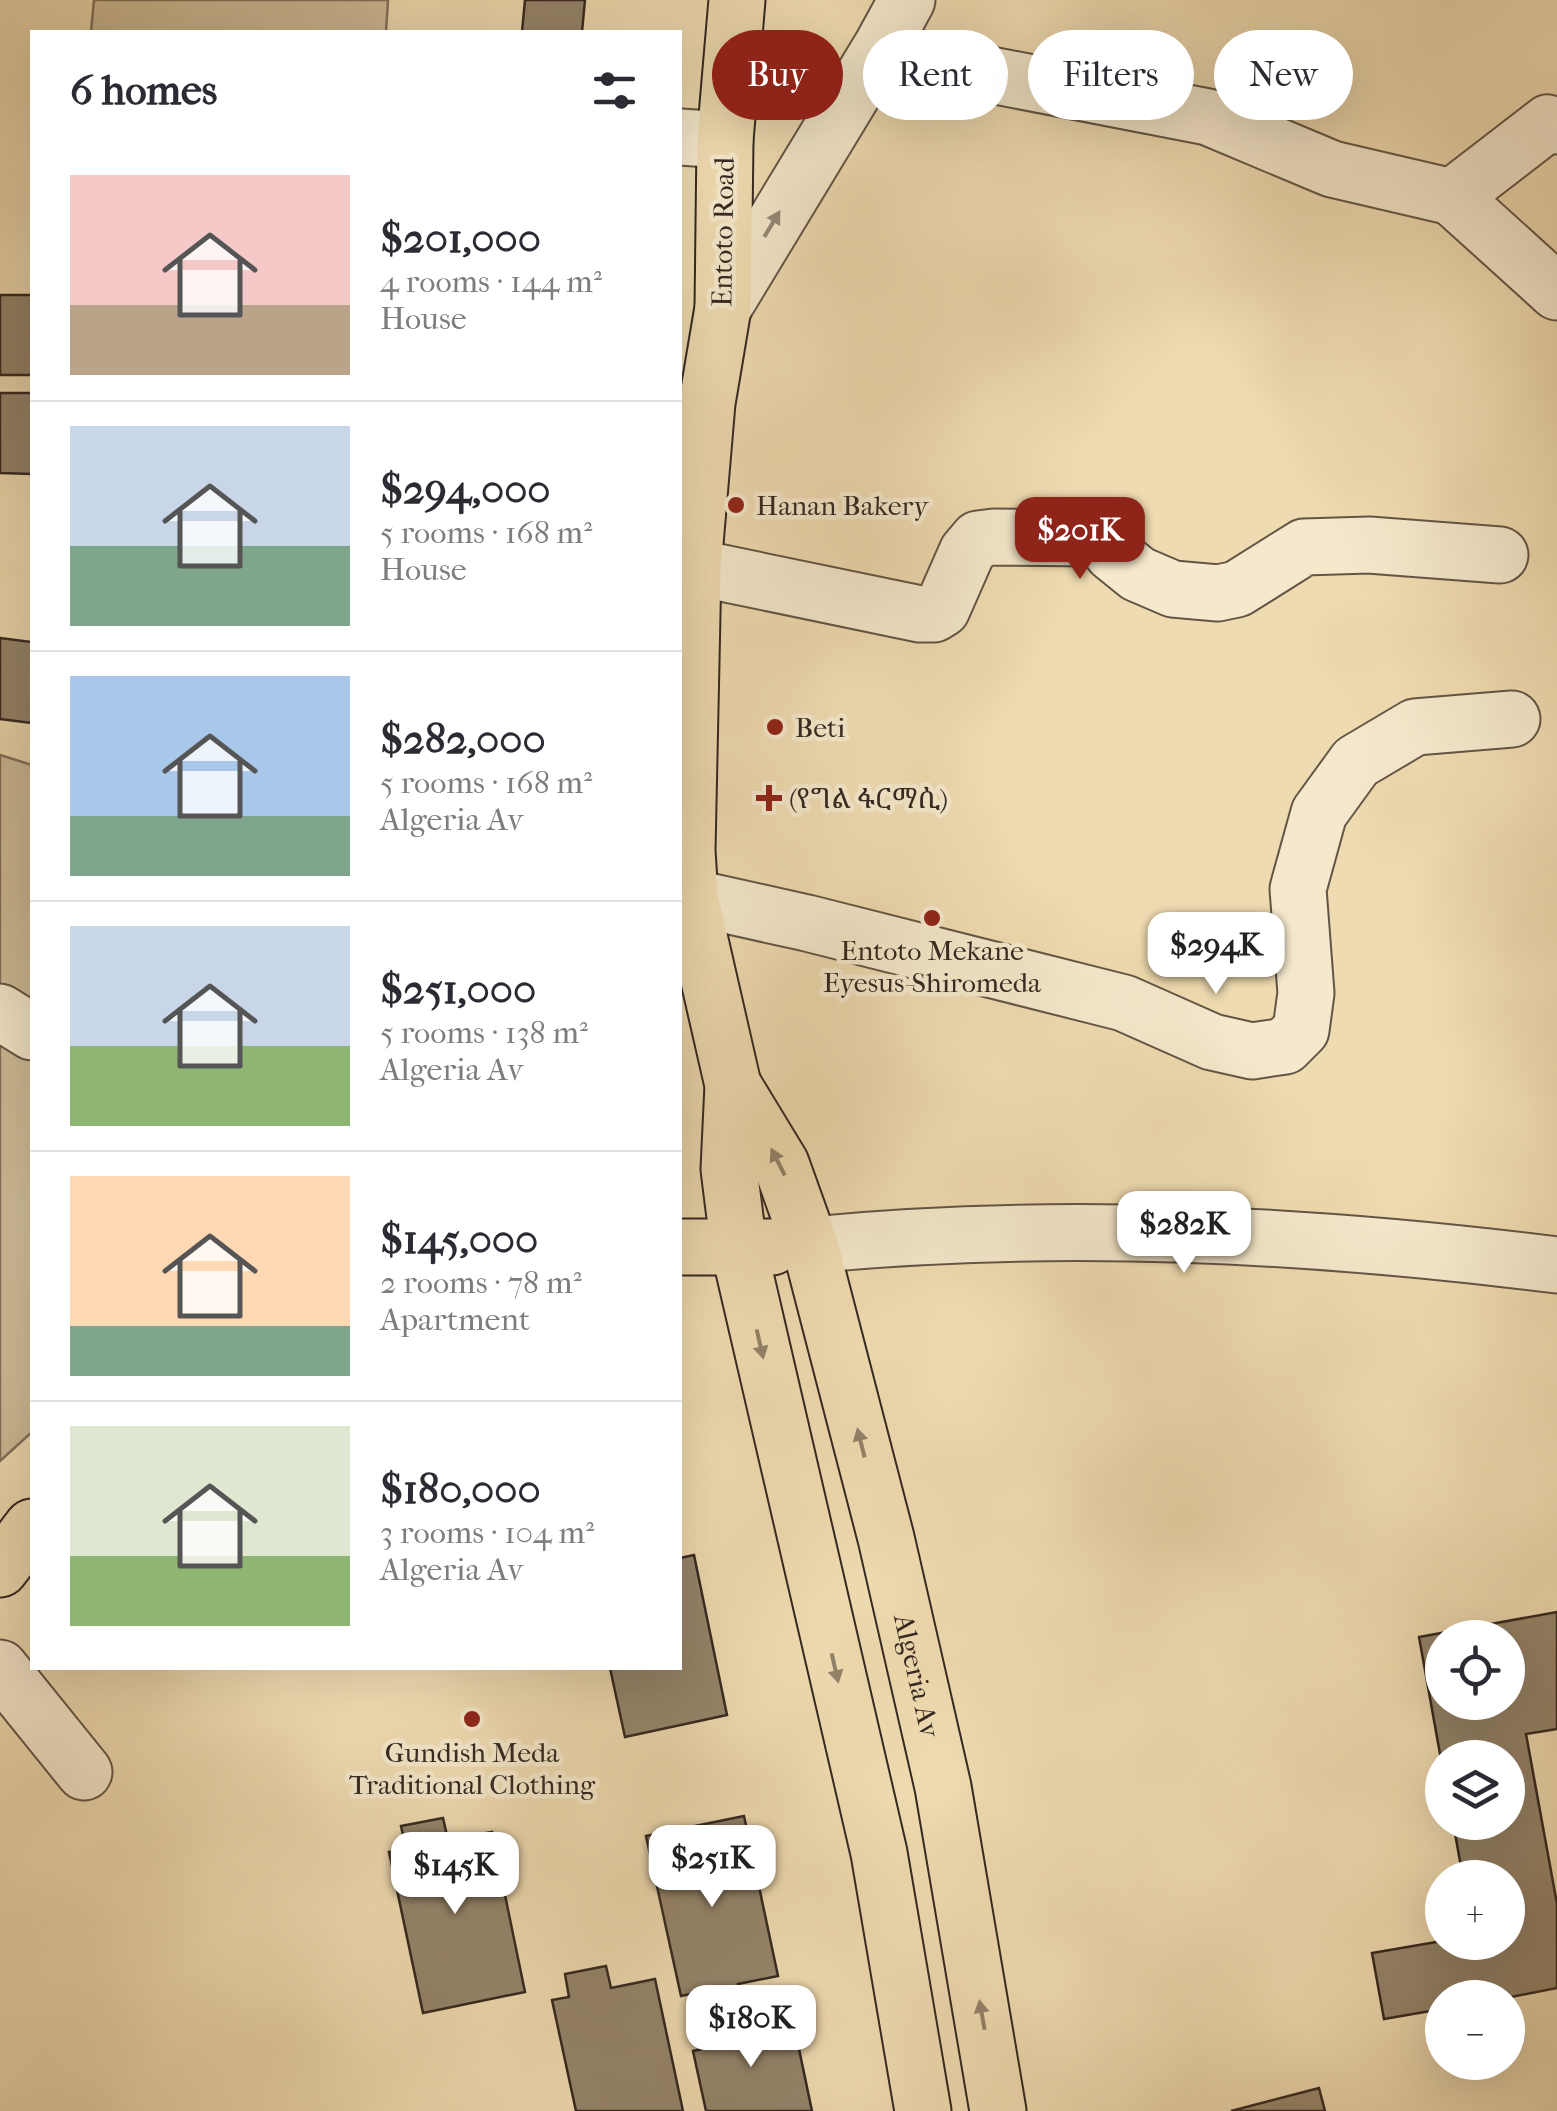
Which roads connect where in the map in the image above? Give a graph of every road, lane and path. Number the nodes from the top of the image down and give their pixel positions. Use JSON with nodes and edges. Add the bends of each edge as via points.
{"nodes":[{"id":1,"x":737,"y":0,"type":"edge"},
{"id":2,"x":895,"y":22,"type":"edge"},
{"id":3,"x":1554,"y":113,"type":"edge"},
{"id":4,"x":702,"y":138,"type":"edge"},
{"id":5,"x":1452,"y":197,"type":"junction"},
{"id":6,"x":1557,"y":292,"type":"edge"},
{"id":7,"x":723,"y":308,"type":"junction"},
{"id":8,"x":1500,"y":554,"type":"dead end"},
{"id":9,"x":693,"y":567,"type":"junction"},
{"id":10,"x":1512,"y":719,"type":"dead end"},
{"id":11,"x":686,"y":869,"type":"edge"},
{"id":12,"x":0,"y":1012,"type":"edge"},
{"id":13,"x":30,"y":1031,"type":"edge"},
{"id":14,"x":733,"y":1085,"type":"junction"},
{"id":15,"x":810,"y":1245,"type":"junction"},
{"id":16,"x":682,"y":1246,"type":"edge"},
{"id":17,"x":738,"y":1249,"type":"junction"},
{"id":18,"x":1557,"y":1265,"type":"edge"},
{"id":19,"x":30,"y":1531,"type":"edge"},
{"id":20,"x":0,"y":1569,"type":"edge"},
{"id":21,"x":0,"y":1668,"type":"edge"},
{"id":22,"x":84,"y":1772,"type":"dead end"},
{"id":23,"x":923,"y":2111,"type":"edge"},
{"id":24,"x":998,"y":2111,"type":"edge"}],
"edges":[{"from":1,"to":4,"type":"main road","name":"Entoto Road"},
{"from":2,"to":5,"type":"street","via":[[929,63],[1208,117],[1332,169]]},
{"from":7,"to":2,"type":"street","one_way":true},
{"from":3,"to":5,"type":"street"},
{"from":4,"to":7,"type":"main road","name":"Entoto Road"},
{"from":5,"to":6,"type":"street"},
{"from":7,"to":9,"type":"main road","name":"Entoto Road"},
{"from":8,"to":9,"type":"street","via":[[1317,546],[1237,589],[1218,592],[1173,589],[1138,574],[1096,538],[994,536],[967,552],[934,614]]},
{"from":9,"to":11,"type":"main road","name":"Entoto Road"},
{"from":10,"to":11,"type":"street","via":[[1415,727],[1356,762],[1319,812],[1298,889],[1306,993],[1301,1030],[1285,1046],[1252,1051],[1212,1042],[1124,1004],[807,923]]},
{"from":11,"to":14,"type":"main road","name":"Entoto Road"},
{"from":12,"to":13,"type":"street"},
{"from":15,"to":14,"type":"main road","name":"Algeria Av","one_way":true,"via":[[781,1164]]},
{"from":14,"to":17,"type":"main road","via":[[729,1169]]},
{"from":15,"to":17,"type":"main road"},
{"from":15,"to":18,"type":"street","via":[[1102,1232],[1268,1236]]},
{"from":24,"to":15,"type":"main road","name":"Algeria Av","one_way":true,"via":[[943,1787]]},
{"from":16,"to":17,"type":"main road"},
{"from":17,"to":23,"type":"main road","one_way":true,"via":[[879,1854]]},
{"from":19,"to":20,"type":"main road"},
{"from":21,"to":22,"type":"street"}]}
